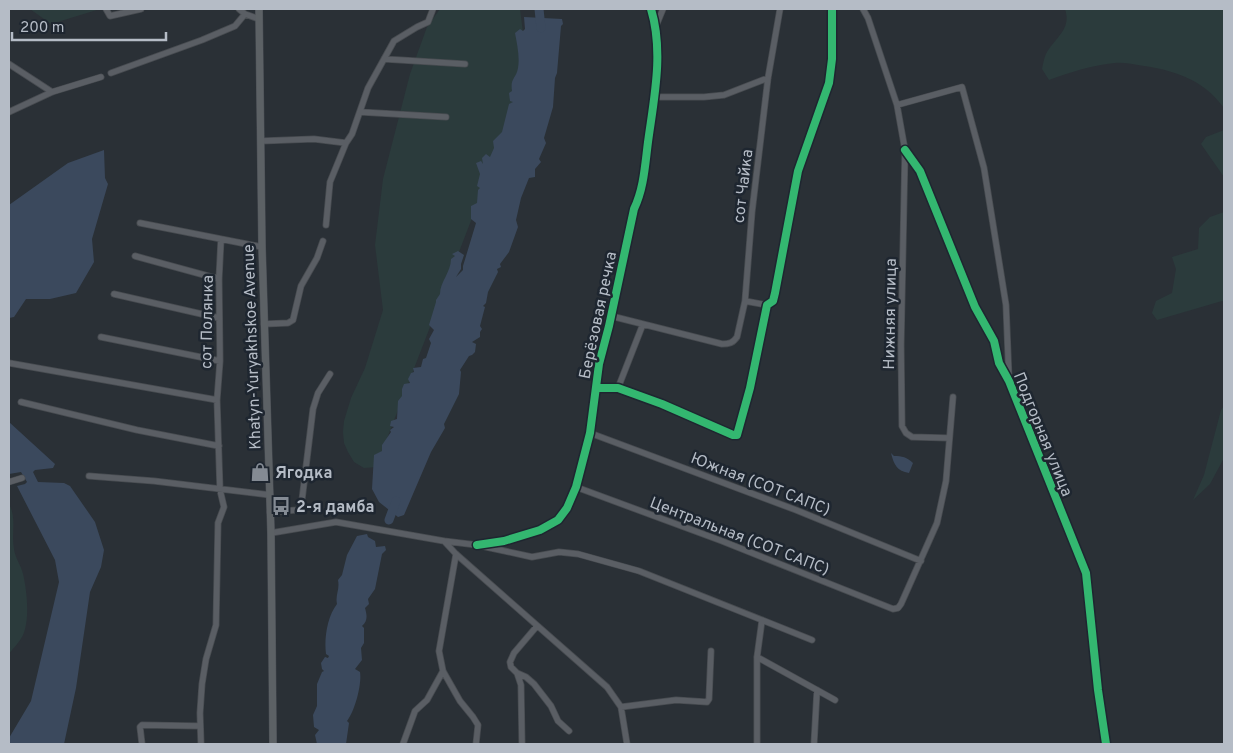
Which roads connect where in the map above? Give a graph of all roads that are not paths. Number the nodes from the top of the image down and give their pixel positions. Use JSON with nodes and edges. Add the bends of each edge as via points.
{"nodes":[{"id":1,"x":106,"y":9,"type":"edge"},
{"id":2,"x":141,"y":9,"type":"edge"},
{"id":3,"x":239,"y":9,"type":"edge"},
{"id":4,"x":259,"y":9,"type":"edge"},
{"id":5,"x":433,"y":9,"type":"edge"},
{"id":6,"x":651,"y":9,"type":"edge"},
{"id":7,"x":663,"y":9,"type":"edge"},
{"id":8,"x":780,"y":9,"type":"edge"},
{"id":9,"x":832,"y":9,"type":"edge"},
{"id":10,"x":863,"y":9,"type":"edge"},
{"id":11,"x":245,"y":14,"type":"junction"},
{"id":12,"x":259,"y":19,"type":"junction"},
{"id":13,"x":656,"y":26,"type":"junction"},
{"id":14,"x":384,"y":59,"type":"junction"},
{"id":15,"x":9,"y":64,"type":"edge"},
{"id":16,"x":465,"y":64,"type":"dead end"},
{"id":17,"x":111,"y":74,"type":"dead end"},
{"id":18,"x":101,"y":77,"type":"dead end"},
{"id":19,"x":768,"y":78,"type":"junction"},
{"id":20,"x":52,"y":92,"type":"junction"},
{"id":21,"x":655,"y":97,"type":"junction"},
{"id":22,"x":897,"y":104,"type":"junction"},
{"id":23,"x":9,"y":112,"type":"edge"},
{"id":24,"x":360,"y":112,"type":"junction"},
{"id":25,"x":446,"y":117,"type":"dead end"},
{"id":26,"x":261,"y":141,"type":"junction"},
{"id":27,"x":346,"y":143,"type":"junction"},
{"id":28,"x":905,"y":150,"type":"junction"},
{"id":29,"x":140,"y":223,"type":"dead end"},
{"id":30,"x":326,"y":225,"type":"dead end"},
{"id":31,"x":221,"y":239,"type":"junction"},
{"id":32,"x":323,"y":241,"type":"dead end"},
{"id":33,"x":262,"y":247,"type":"junction"},
{"id":34,"x":135,"y":256,"type":"dead end"},
{"id":35,"x":219,"y":279,"type":"junction"},
{"id":36,"x":114,"y":294,"type":"dead end"},
{"id":37,"x":745,"y":301,"type":"junction"},
{"id":38,"x":766,"y":305,"type":"junction"},
{"id":39,"x":611,"y":316,"type":"junction"},
{"id":40,"x":218,"y":318,"type":"junction"},
{"id":41,"x":264,"y":324,"type":"junction"},
{"id":42,"x":643,"y":324,"type":"junction"},
{"id":43,"x":101,"y":337,"type":"dead end"},
{"id":44,"x":220,"y":361,"type":"junction"},
{"id":45,"x":9,"y":363,"type":"edge"},
{"id":46,"x":330,"y":374,"type":"dead end"},
{"id":47,"x":1009,"y":381,"type":"junction"},
{"id":48,"x":596,"y":388,"type":"junction"},
{"id":49,"x":618,"y":388,"type":"junction"},
{"id":50,"x":953,"y":396,"type":"dead end"},
{"id":51,"x":217,"y":400,"type":"junction"},
{"id":52,"x":22,"y":402,"type":"dead end"},
{"id":53,"x":590,"y":433,"type":"junction"},
{"id":54,"x":949,"y":438,"type":"junction"},
{"id":55,"x":219,"y":446,"type":"junction"},
{"id":56,"x":90,"y":476,"type":"dead end"},
{"id":57,"x":22,"y":478,"type":"dead end"},
{"id":58,"x":9,"y":482,"type":"edge"},
{"id":59,"x":576,"y":487,"type":"junction"},
{"id":60,"x":220,"y":490,"type":"junction"},
{"id":61,"x":270,"y":495,"type":"junction"},
{"id":62,"x":270,"y":512,"type":"junction"},
{"id":63,"x":271,"y":533,"type":"junction"},
{"id":64,"x":444,"y":542,"type":"junction"},
{"id":65,"x":477,"y":545,"type":"junction"},
{"id":66,"x":456,"y":554,"type":"junction"},
{"id":67,"x":920,"y":561,"type":"junction"},
{"id":68,"x":762,"y":620,"type":"junction"},
{"id":69,"x":537,"y":626,"type":"junction"},
{"id":70,"x":812,"y":640,"type":"dead end"},
{"id":71,"x":710,"y":651,"type":"dead end"},
{"id":72,"x":757,"y":657,"type":"junction"},
{"id":73,"x":443,"y":671,"type":"junction"},
{"id":74,"x":517,"y":673,"type":"junction"},
{"id":75,"x":817,"y":690,"type":"junction"},
{"id":76,"x":835,"y":700,"type":"dead end"},
{"id":77,"x":621,"y":707,"type":"junction"},
{"id":78,"x":200,"y":726,"type":"junction"},
{"id":79,"x":569,"y":731,"type":"dead end"},
{"id":80,"x":142,"y":744,"type":"edge"},
{"id":81,"x":201,"y":744,"type":"edge"},
{"id":82,"x":273,"y":744,"type":"edge"},
{"id":83,"x":403,"y":744,"type":"edge"},
{"id":84,"x":476,"y":744,"type":"edge"},
{"id":85,"x":522,"y":744,"type":"edge"},
{"id":86,"x":627,"y":744,"type":"edge"},
{"id":87,"x":757,"y":744,"type":"edge"},
{"id":88,"x":814,"y":744,"type":"edge"},
{"id":89,"x":1106,"y":744,"type":"edge"}],
"edges":[{"from":1,"to":2,"type":"street","via":[[110,16]]},
{"from":3,"to":11,"type":"street"},
{"from":4,"to":12,"type":"main road","name":"Khatyn-Yuryakhskoe Avenue"},
{"from":5,"to":14,"type":"street","via":[[428,22],[394,42]]},
{"from":6,"to":13,"type":"street"},
{"from":7,"to":13,"type":"street"},
{"from":8,"to":19,"type":"street","name":"сот Чайка"},
{"from":9,"to":38,"type":"street","via":[[829,83],[798,171],[775,293]]},
{"from":10,"to":22,"type":"street","name":"Нижняя улица"},
{"from":11,"to":12,"type":"street"},
{"from":11,"to":17,"type":"street","via":[[235,26]]},
{"from":12,"to":26,"type":"main road","name":"Khatyn-Yuryakhskoe Avenue"},
{"from":13,"to":21,"type":"street","name":"Берёзовая речка"},
{"from":14,"to":16,"type":"street"},
{"from":14,"to":24,"type":"street","via":[[368,88]]},
{"from":15,"to":20,"type":"street"},
{"from":18,"to":20,"type":"street"},
{"from":19,"to":21,"type":"street","via":[[724,95]]},
{"from":19,"to":37,"type":"street","name":"сот Чайка"},
{"from":20,"to":23,"type":"street"},
{"from":21,"to":39,"type":"street","name":"Берёзовая речка","via":[[641,194],[634,209]]},
{"from":22,"to":28,"type":"street","name":"Нижняя улица"},
{"from":22,"to":47,"type":"street","via":[[962,87],[984,168],[1006,314]]},
{"from":24,"to":25,"type":"street"},
{"from":24,"to":27,"type":"street"},
{"from":26,"to":27,"type":"street","via":[[314,139]]},
{"from":26,"to":33,"type":"main road","name":"Khatyn-Yuryakhskoe Avenue"},
{"from":27,"to":30,"type":"street","via":[[330,182]]},
{"from":28,"to":47,"type":"street","name":"Подгорная улица","via":[[920,170],[975,307],[994,341],[999,363]]},
{"from":28,"to":54,"type":"street","name":"Нижняя улица","via":[[902,426],[912,437]]},
{"from":29,"to":31,"type":"street"},
{"from":31,"to":33,"type":"street"},
{"from":31,"to":35,"type":"street","name":"сот Полянка"},
{"from":32,"to":41,"type":"street","via":[[301,286],[293,320]]},
{"from":33,"to":41,"type":"main road","name":"Khatyn-Yuryakhskoe Avenue"},
{"from":34,"to":35,"type":"street"},
{"from":35,"to":40,"type":"street","name":"сот Полянка"},
{"from":36,"to":40,"type":"street"},
{"from":37,"to":38,"type":"street"},
{"from":37,"to":42,"type":"street","name":"сот Чайка","via":[[737,337],[729,344]]},
{"from":38,"to":49,"type":"street","via":[[750,388],[736,435]]},
{"from":39,"to":42,"type":"street"},
{"from":39,"to":48,"type":"street","name":"Берёзовая речка"},
{"from":40,"to":44,"type":"street","name":"сот Полянка"},
{"from":41,"to":61,"type":"main road","name":"Khatyn-Yuryakhskoe Avenue"},
{"from":42,"to":49,"type":"street"},
{"from":43,"to":44,"type":"street"},
{"from":44,"to":51,"type":"street","name":"сот Полянка"},
{"from":45,"to":51,"type":"street"},
{"from":46,"to":62,"type":"street","via":[[318,393],[314,409],[301,508]]},
{"from":47,"to":89,"type":"street","name":"Подгорная улица","via":[[1086,573]]},
{"from":48,"to":49,"type":"street"},
{"from":48,"to":53,"type":"street","name":"Берёзовая речка"},
{"from":50,"to":54,"type":"street"},
{"from":51,"to":55,"type":"street","name":"сот Полянка"},
{"from":52,"to":55,"type":"street"},
{"from":53,"to":59,"type":"street","name":"Берёзовая речка"},
{"from":53,"to":67,"type":"street","name":"Южная (СОТ САПС)"},
{"from":54,"to":67,"type":"street","via":[[946,481],[937,523]]},
{"from":55,"to":60,"type":"street","name":"сот Полянка"},
{"from":56,"to":60,"type":"street"},
{"from":57,"to":58,"type":"street"},
{"from":59,"to":65,"type":"street","name":"Берёзовая речка","via":[[558,520],[540,530]]},
{"from":59,"to":67,"type":"street","name":"Центральная (СОТ САПС)","via":[[894,609],[901,604]]},
{"from":60,"to":61,"type":"street"},
{"from":60,"to":78,"type":"street","name":"сот Полянка","via":[[224,507],[218,523],[216,625],[206,659]]},
{"from":61,"to":62,"type":"main road","name":"Khatyn-Yuryakhskoe Avenue"},
{"from":62,"to":63,"type":"main road","name":"Khatyn-Yuryakhskoe Avenue"},
{"from":63,"to":64,"type":"street","via":[[336,522]]},
{"from":63,"to":82,"type":"main road","name":"Khatyn-Yuryakhskoe Avenue"},
{"from":64,"to":65,"type":"street"},
{"from":64,"to":66,"type":"street"},
{"from":65,"to":68,"type":"street","via":[[532,557],[559,552],[578,554],[639,571]]},
{"from":66,"to":69,"type":"street"},
{"from":66,"to":73,"type":"street","via":[[439,651]]},
{"from":68,"to":70,"type":"street"},
{"from":68,"to":72,"type":"street"},
{"from":69,"to":74,"type":"street","via":[[512,657],[511,667]]},
{"from":69,"to":77,"type":"street","via":[[607,688]]},
{"from":71,"to":77,"type":"street","via":[[707,702],[676,700]]},
{"from":72,"to":75,"type":"street"},
{"from":72,"to":87,"type":"street"},
{"from":73,"to":83,"type":"street","via":[[427,700],[415,711]]},
{"from":73,"to":84,"type":"street","via":[[478,725]]},
{"from":74,"to":79,"type":"street","via":[[534,684],[558,721]]},
{"from":74,"to":85,"type":"street","via":[[522,696]]},
{"from":75,"to":76,"type":"street"},
{"from":75,"to":88,"type":"street"},
{"from":77,"to":86,"type":"street"},
{"from":78,"to":80,"type":"street","via":[[142,725]]},
{"from":78,"to":81,"type":"street","name":"сот Полянка"}]}
